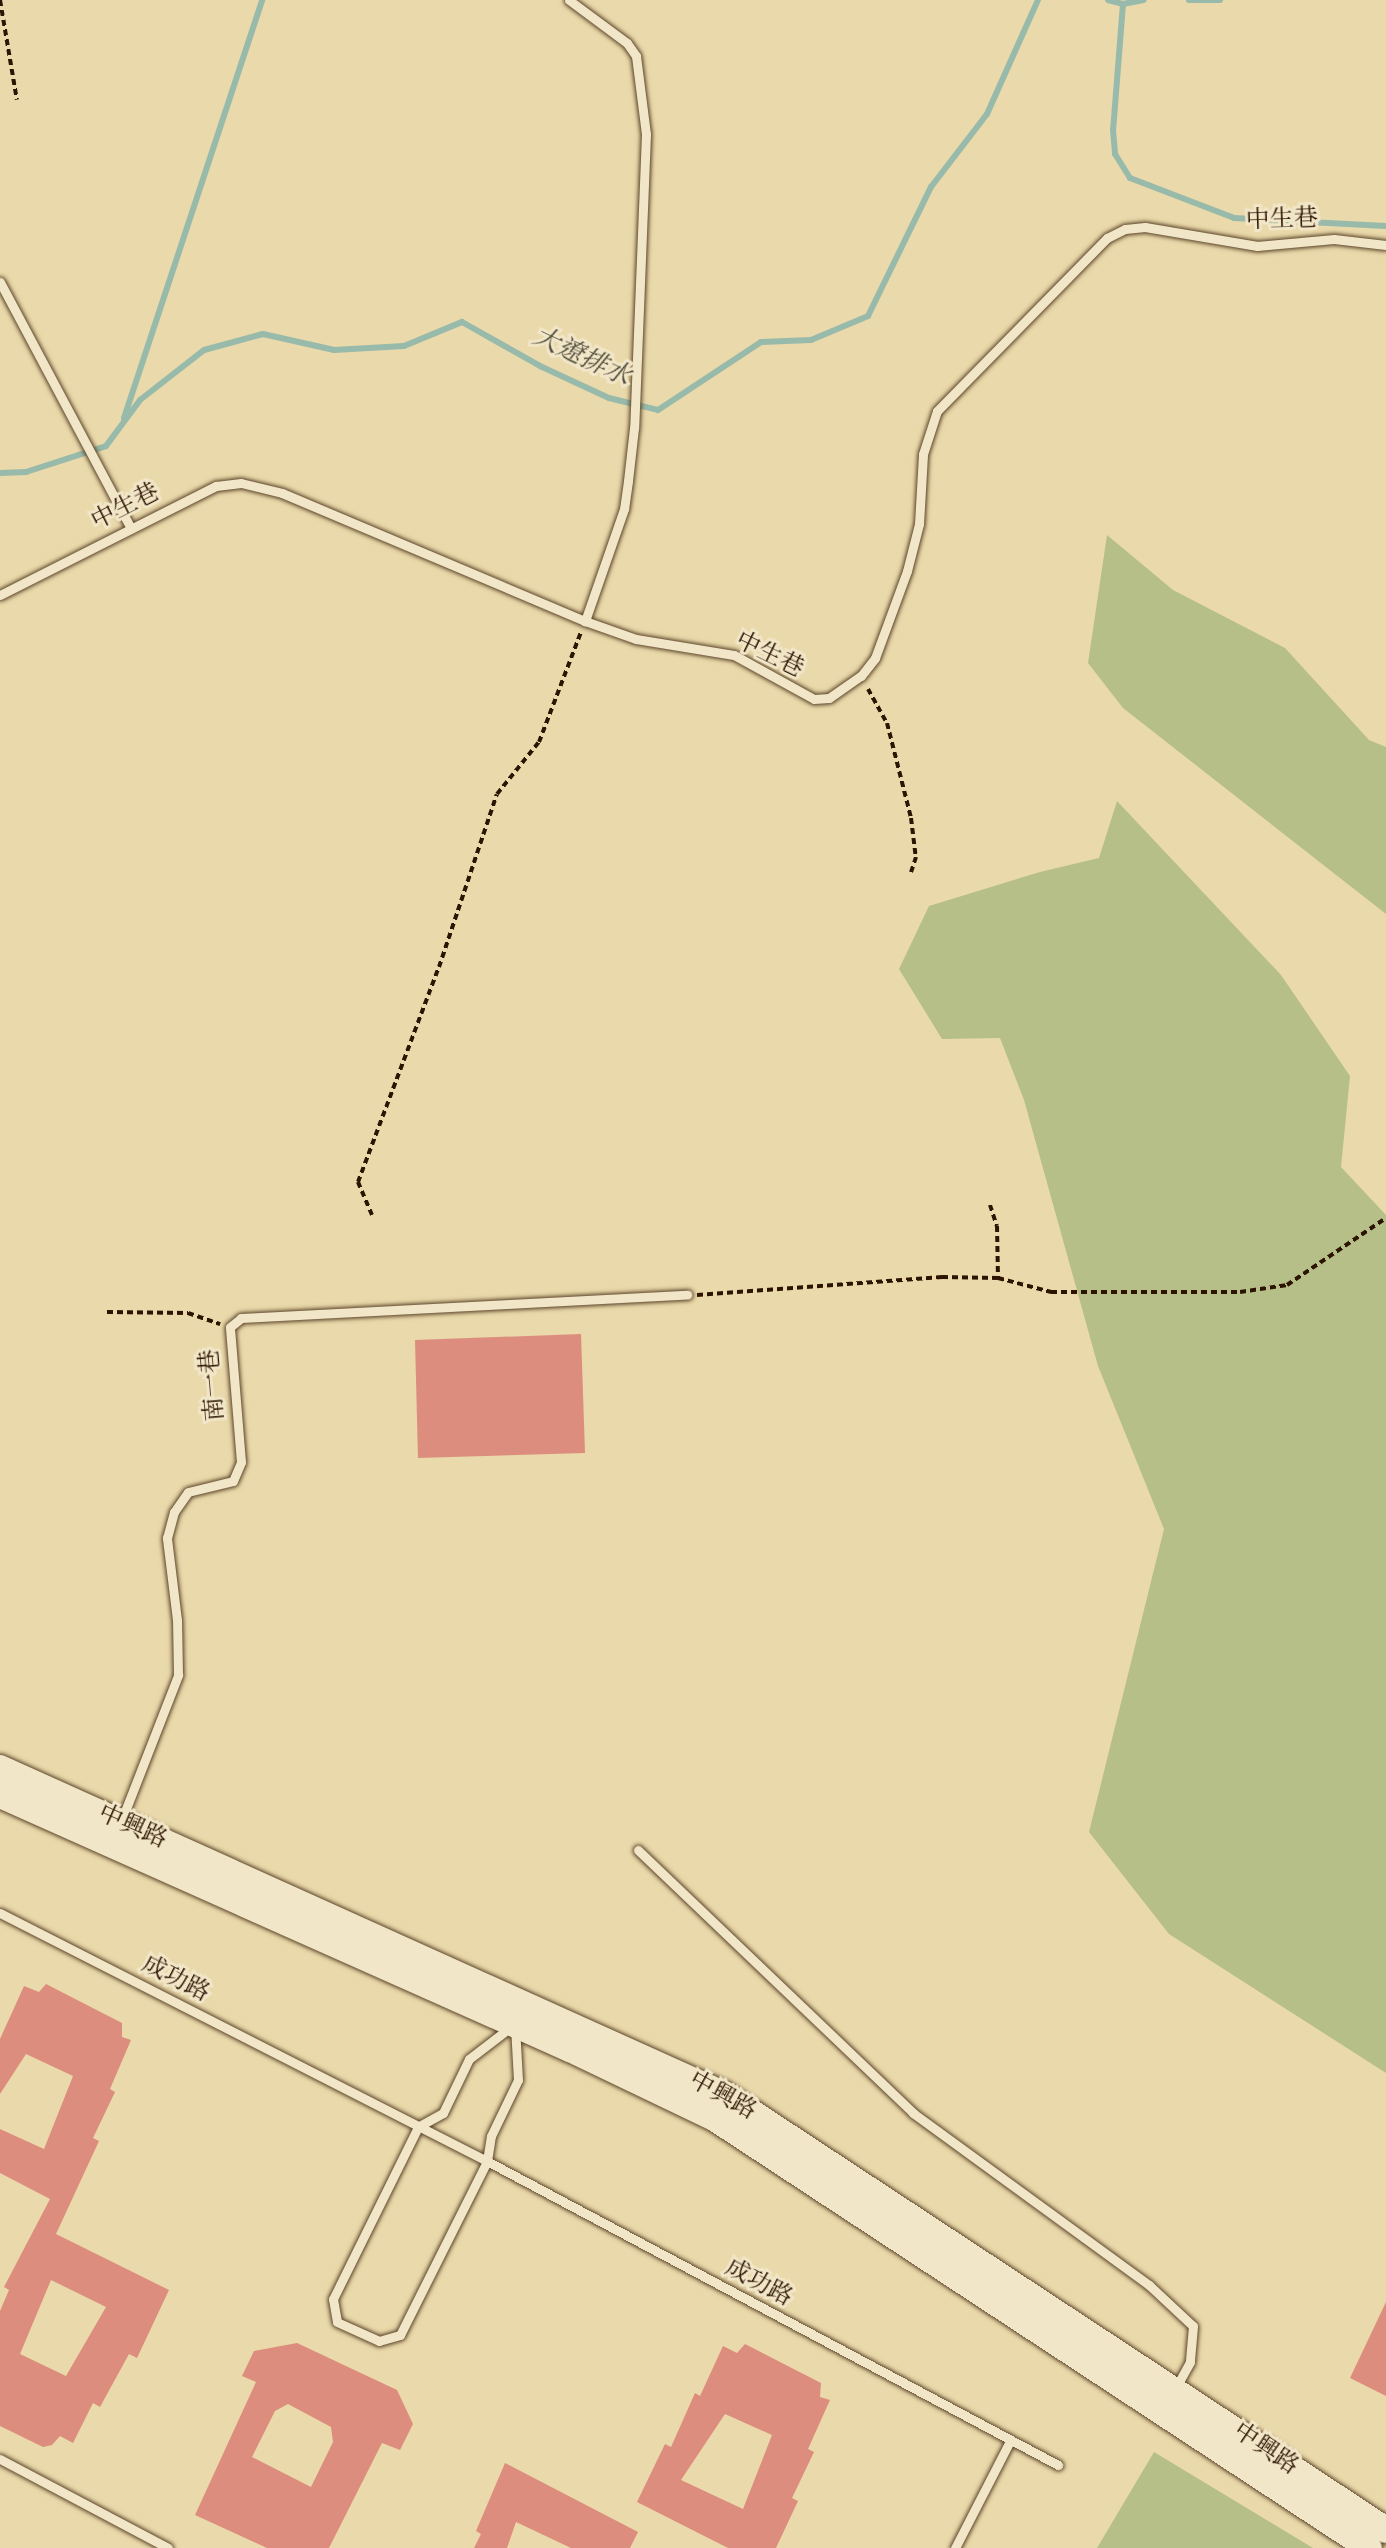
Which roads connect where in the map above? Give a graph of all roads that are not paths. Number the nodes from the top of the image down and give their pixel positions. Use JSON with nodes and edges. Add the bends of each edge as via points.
{"nodes":[{"id":1,"x":569,"y":0,"type":"edge"},
{"id":2,"x":1386,"y":245,"type":"edge"},
{"id":3,"x":0,"y":282,"type":"edge"},
{"id":4,"x":130,"y":527,"type":"junction"},
{"id":5,"x":0,"y":595,"type":"edge"},
{"id":6,"x":585,"y":621,"type":"junction"},
{"id":7,"x":687,"y":1295,"type":"road end"},
{"id":8,"x":0,"y":1768,"type":"edge"},
{"id":9,"x":0,"y":1795,"type":"edge"},
{"id":10,"x":116,"y":1833,"type":"junction"},
{"id":11,"x":638,"y":1850,"type":"dead end"},
{"id":12,"x":0,"y":1913,"type":"edge"},
{"id":13,"x":520,"y":2014,"type":"junction"},
{"id":14,"x":418,"y":2127,"type":"junction"},
{"id":15,"x":487,"y":2161,"type":"junction"},
{"id":16,"x":1168,"y":2400,"type":"junction"},
{"id":17,"x":1010,"y":2441,"type":"junction"},
{"id":18,"x":0,"y":2459,"type":"edge"},
{"id":19,"x":1058,"y":2465,"type":"dead end"},
{"id":20,"x":1386,"y":2530,"type":"edge"},
{"id":21,"x":168,"y":2548,"type":"edge"},
{"id":22,"x":955,"y":2548,"type":"edge"},
{"id":23,"x":1369,"y":2548,"type":"edge"}],
"edges":[{"from":1,"to":6,"type":"lane","via":[[627,43],[636,56],[646,134],[634,428],[624,509]]},
{"from":2,"to":6,"type":"lane","name":"中生巷","via":[[1334,239],[1257,246],[1145,227],[1107,238],[937,411],[923,454],[919,524],[907,571],[875,658],[844,690],[814,699],[734,655],[649,642]]},
{"from":3,"to":4,"type":"lane"},
{"from":4,"to":5,"type":"lane","name":"中生巷"},
{"from":4,"to":6,"type":"lane","name":"中生巷","via":[[216,486],[241,483],[282,493]]},
{"from":7,"to":10,"type":"lane","name":"南一巷","via":[[241,1318],[230,1327],[241,1462],[233,1481],[188,1492],[174,1512],[167,1538],[178,1675]]},
{"from":8,"to":10,"type":"main road","name":"中興路"},
{"from":9,"to":10,"type":"main road","name":"中興路"},
{"from":10,"to":13,"type":"main road","name":"中興路"},
{"from":11,"to":16,"type":"lane","via":[[913,2113],[1149,2285],[1193,2326],[1190,2362]]},
{"from":12,"to":14,"type":"lane","name":"成功路"},
{"from":13,"to":14,"type":"lane","via":[[469,2059],[443,2113]]},
{"from":13,"to":15,"type":"lane","via":[[518,2080],[491,2136]]},
{"from":13,"to":16,"type":"main road","name":"中興路","via":[[725,2095]]},
{"from":14,"to":15,"type":"lane","name":"成功路"},
{"from":14,"to":15,"type":"lane","via":[[333,2299],[337,2322],[379,2341],[400,2335]]},
{"from":15,"to":17,"type":"lane","name":"成功路"},
{"from":16,"to":20,"type":"main road","name":"中興路"},
{"from":16,"to":23,"type":"main road","name":"中興路"},
{"from":17,"to":19,"type":"lane","name":"成功路"},
{"from":17,"to":22,"type":"lane"},
{"from":18,"to":21,"type":"lane"}]}
